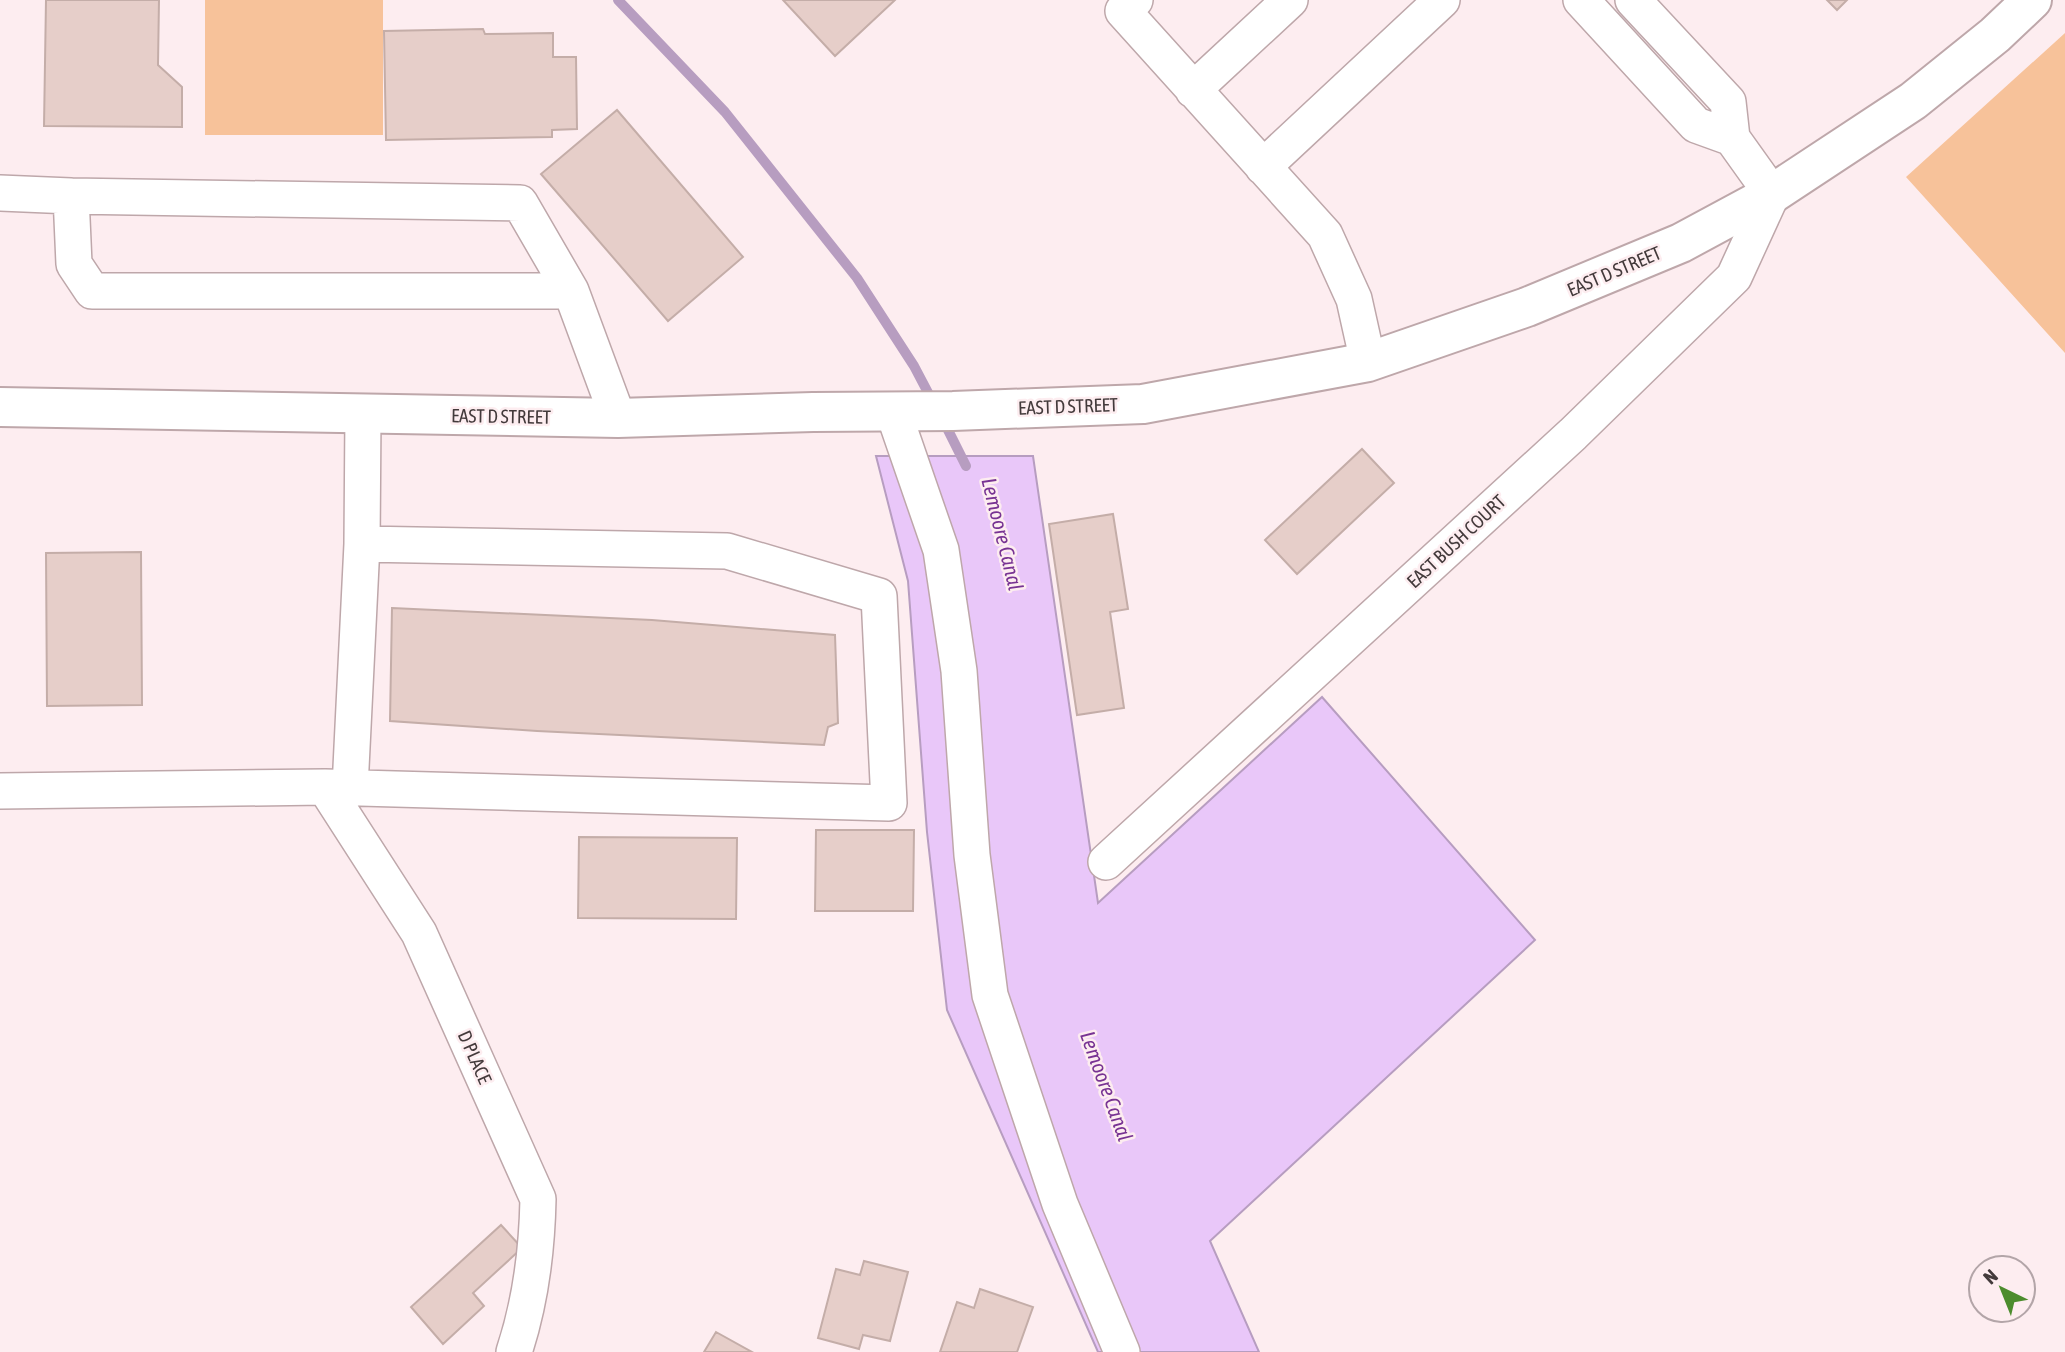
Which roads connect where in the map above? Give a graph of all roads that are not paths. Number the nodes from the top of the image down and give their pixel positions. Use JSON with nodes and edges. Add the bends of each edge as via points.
{"nodes":[{"id":1,"x":1135,"y":0,"type":"edge"},
{"id":2,"x":1290,"y":0,"type":"edge"},
{"id":3,"x":1442,"y":0,"type":"edge"},
{"id":4,"x":1581,"y":0,"type":"edge"},
{"id":5,"x":1633,"y":0,"type":"edge"},
{"id":6,"x":2032,"y":0,"type":"edge"},
{"id":7,"x":1193,"y":90,"type":"junction"},
{"id":8,"x":1732,"y":138,"type":"junction"},
{"id":9,"x":1263,"y":167,"type":"junction"},
{"id":10,"x":0,"y":194,"type":"edge"},
{"id":11,"x":1772,"y":194,"type":"junction"},
{"id":12,"x":71,"y":196,"type":"junction"},
{"id":13,"x":570,"y":291,"type":"junction"},
{"id":14,"x":1367,"y":362,"type":"junction"},
{"id":15,"x":0,"y":407,"type":"edge"},
{"id":16,"x":893,"y":411,"type":"junction"},
{"id":17,"x":363,"y":414,"type":"junction"},
{"id":18,"x":618,"y":418,"type":"junction"},
{"id":19,"x":362,"y":544,"type":"junction"},
{"id":20,"x":337,"y":787,"type":"junction"},
{"id":21,"x":0,"y":791,"type":"edge"},
{"id":22,"x":1106,"y":862,"type":"dead end"},
{"id":23,"x":514,"y":1352,"type":"edge"},
{"id":24,"x":1122,"y":1352,"type":"edge"}],
"edges":[{"from":1,"to":7,"type":"street","via":[[1123,11]]},
{"from":2,"to":7,"type":"street"},
{"from":3,"to":9,"type":"street"},
{"from":4,"to":8,"type":"street","via":[[1696,125]]},
{"from":5,"to":8,"type":"street","via":[[1728,102]]},
{"from":6,"to":11,"type":"main road","name":"EAST D STREET","via":[[1913,101]]},
{"from":7,"to":9,"type":"street"},
{"from":8,"to":11,"type":"street"},
{"from":9,"to":14,"type":"street","via":[[1325,235],[1353,299]]},
{"from":10,"to":12,"type":"street"},
{"from":11,"to":14,"type":"main road","name":"EAST D STREET","via":[[1681,243],[1540,302]]},
{"from":11,"to":22,"type":"street","name":"EAST BUSH COURT","via":[[1734,277],[1573,434]]},
{"from":12,"to":13,"type":"street","via":[[520,203]]},
{"from":12,"to":13,"type":"street","via":[[74,264],[92,291]]},
{"from":13,"to":18,"type":"street"},
{"from":14,"to":16,"type":"main road","name":"EAST D STREET","via":[[1143,404]]},
{"from":15,"to":17,"type":"main road","name":"EAST D STREET"},
{"from":16,"to":18,"type":"main road","name":"EAST D STREET"},
{"from":16,"to":24,"type":"street","via":[[941,550],[959,671],[972,855],[990,995],[1060,1204]]},
{"from":17,"to":18,"type":"main road","name":"EAST D STREET"},
{"from":17,"to":19,"type":"street"},
{"from":19,"to":20,"type":"street"},
{"from":19,"to":20,"type":"street","via":[[727,551],[879,596],[888,803]]},
{"from":20,"to":21,"type":"street"},
{"from":20,"to":23,"type":"street","name":"D PLACE","via":[[419,933],[538,1199],[538,1233]]}]}
